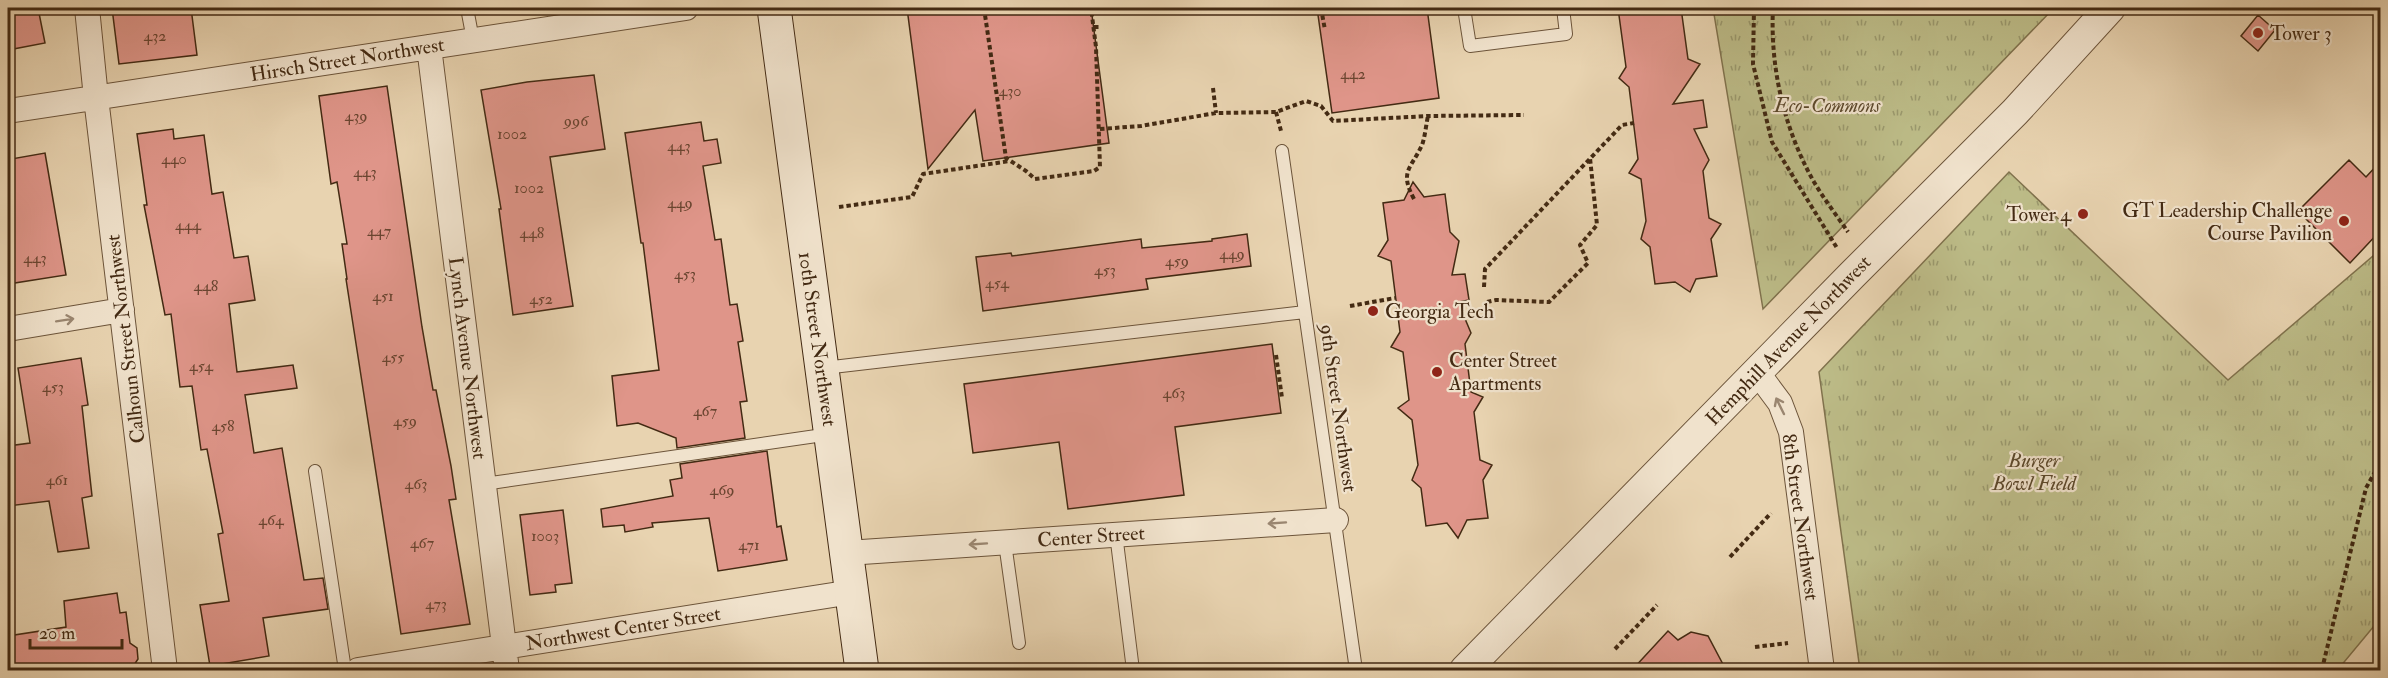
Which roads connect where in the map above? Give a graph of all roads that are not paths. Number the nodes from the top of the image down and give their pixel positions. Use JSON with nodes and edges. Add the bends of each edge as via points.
{"nodes":[{"id":1,"x":87,"y":8,"type":"edge"},
{"id":2,"x":467,"y":8,"type":"edge"},
{"id":3,"x":686,"y":8,"type":"edge"},
{"id":4,"x":774,"y":8,"type":"edge"},
{"id":5,"x":1464,"y":8,"type":"edge"},
{"id":6,"x":1563,"y":8,"type":"edge"},
{"id":7,"x":2110,"y":8,"type":"edge"},
{"id":8,"x":473,"y":40,"type":"junction"},
{"id":9,"x":429,"y":46,"type":"junction"},
{"id":10,"x":96,"y":98,"type":"junction"},
{"id":11,"x":8,"y":111,"type":"edge"},
{"id":12,"x":1282,"y":151,"type":"dead end"},
{"id":13,"x":122,"y":310,"type":"junction"},
{"id":14,"x":1305,"y":312,"type":"junction"},
{"id":15,"x":8,"y":329,"type":"edge"},
{"id":16,"x":822,"y":368,"type":"junction"},
{"id":17,"x":1757,"y":372,"type":"junction"},
{"id":18,"x":831,"y":434,"type":"junction"},
{"id":19,"x":315,"y":471,"type":"dead end"},
{"id":20,"x":484,"y":484,"type":"junction"},
{"id":21,"x":1336,"y":520,"type":"junction"},
{"id":22,"x":1116,"y":534,"type":"junction"},
{"id":23,"x":1005,"y":543,"type":"junction"},
{"id":24,"x":847,"y":553,"type":"junction"},
{"id":25,"x":852,"y":592,"type":"junction"},
{"id":26,"x":1019,"y":643,"type":"dead end"},
{"id":27,"x":504,"y":647,"type":"junction"},
{"id":28,"x":165,"y":670,"type":"edge"},
{"id":29,"x":345,"y":670,"type":"edge"},
{"id":30,"x":358,"y":670,"type":"edge"},
{"id":31,"x":507,"y":670,"type":"edge"},
{"id":32,"x":862,"y":670,"type":"edge"},
{"id":33,"x":1133,"y":670,"type":"edge"},
{"id":34,"x":1356,"y":670,"type":"edge"},
{"id":35,"x":1465,"y":670,"type":"edge"},
{"id":36,"x":1822,"y":670,"type":"edge"}],
"edges":[{"from":1,"to":10,"type":"street","name":"Calhoun Street Northwest"},
{"from":2,"to":8,"type":"lane"},
{"from":3,"to":8,"type":"street","name":"Hirsch Street Northwest"},
{"from":4,"to":16,"type":"main road","name":"10th Street Northwest"},
{"from":5,"to":6,"type":"lane","via":[[1470,46],[1566,34]]},
{"from":7,"to":17,"type":"street","name":"Hemphill Avenue Northwest","via":[[2015,112]]},
{"from":8,"to":9,"type":"street","name":"Hirsch Street Northwest"},
{"from":9,"to":10,"type":"street","name":"Hirsch Street Northwest"},
{"from":9,"to":20,"type":"street","name":"Lynch Avenue Northwest"},
{"from":10,"to":11,"type":"street","name":"Hirsch Street Northwest"},
{"from":10,"to":13,"type":"street","name":"Calhoun Street Northwest"},
{"from":12,"to":14,"type":"lane","name":"9th Street Northwest"},
{"from":15,"to":13,"type":"street","one_way":true},
{"from":13,"to":28,"type":"street","name":"Calhoun Street Northwest"},
{"from":14,"to":16,"type":"lane"},
{"from":14,"to":21,"type":"lane","name":"9th Street Northwest"},
{"from":16,"to":18,"type":"main road","name":"10th Street Northwest"},
{"from":17,"to":35,"type":"street","name":"Hemphill Avenue Northwest"},
{"from":36,"to":17,"type":"street","name":"8th Street Northwest","one_way":true,"via":[[1791,432],[1780,403]]},
{"from":18,"to":20,"type":"lane"},
{"from":18,"to":24,"type":"main road","name":"10th Street Northwest"},
{"from":19,"to":29,"type":"lane"},
{"from":20,"to":27,"type":"street","name":"Lynch Avenue Northwest"},
{"from":21,"to":22,"type":"street","name":"Center Street","one_way":true},
{"from":21,"to":34,"type":"lane","name":"9th Street Northwest"},
{"from":22,"to":23,"type":"street","name":"Center Street"},
{"from":22,"to":33,"type":"lane"},
{"from":23,"to":24,"type":"street","name":"Center Street","one_way":true},
{"from":23,"to":26,"type":"lane"},
{"from":24,"to":25,"type":"main road","name":"10th Street Northwest"},
{"from":25,"to":27,"type":"street","name":"Northwest Center Street"},
{"from":25,"to":32,"type":"main road","name":"10th Street Northwest"},
{"from":27,"to":30,"type":"street","name":"Northwest Center Street"},
{"from":27,"to":31,"type":"street","name":"Lynch Avenue Northwest"}]}
